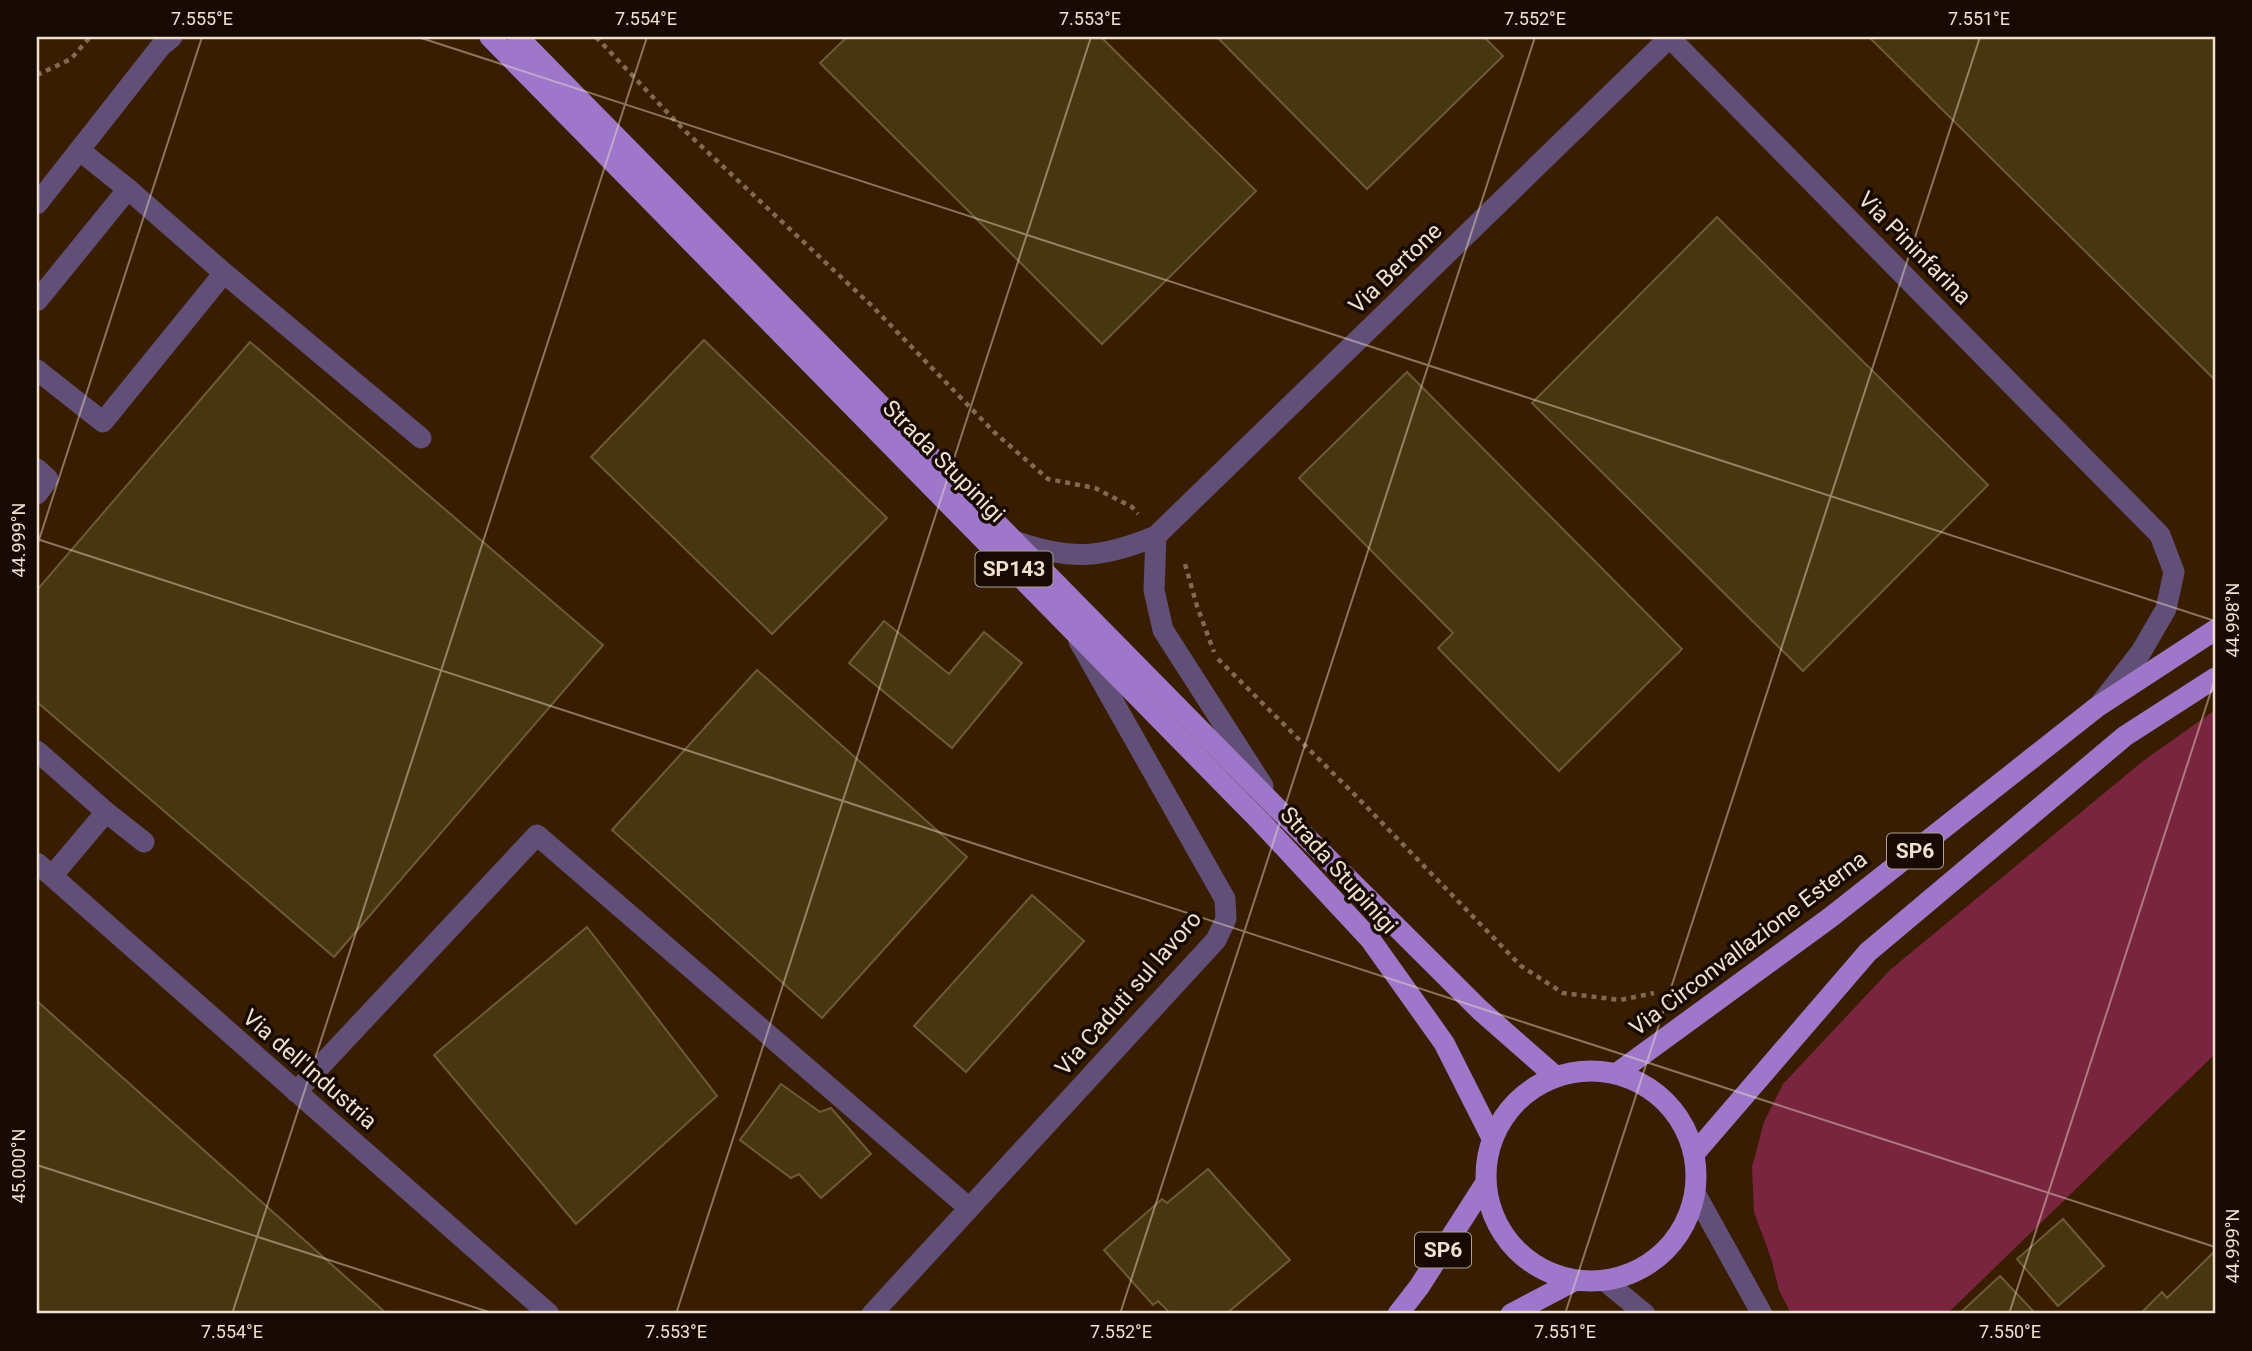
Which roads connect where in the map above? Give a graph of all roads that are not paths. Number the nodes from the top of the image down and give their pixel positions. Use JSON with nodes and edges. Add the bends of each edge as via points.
{"nodes":[{"id":1,"x":490,"y":37,"type":"edge"},
{"id":2,"x":518,"y":37,"type":"edge"},
{"id":3,"x":1670,"y":37,"type":"edge"},
{"id":4,"x":166,"y":40,"type":"edge"},
{"id":5,"x":79,"y":150,"type":"junction"},
{"id":6,"x":128,"y":189,"type":"junction"},
{"id":7,"x":37,"y":204,"type":"edge"},
{"id":8,"x":224,"y":273,"type":"junction"},
{"id":9,"x":37,"y":301,"type":"edge"},
{"id":10,"x":37,"y":370,"type":"edge"},
{"id":11,"x":421,"y":438,"type":"dead end"},
{"id":12,"x":37,"y":470,"type":"edge"},
{"id":13,"x":37,"y":494,"type":"edge"},
{"id":14,"x":1156,"y":536,"type":"junction"},
{"id":15,"x":1017,"y":542,"type":"junction"},
{"id":16,"x":1071,"y":627,"type":"junction"},
{"id":17,"x":2215,"y":630,"type":"edge"},
{"id":18,"x":2215,"y":678,"type":"edge"},
{"id":19,"x":2097,"y":707,"type":"junction"},
{"id":20,"x":37,"y":751,"type":"edge"},
{"id":21,"x":1275,"y":806,"type":"junction"},
{"id":22,"x":106,"y":812,"type":"junction"},
{"id":23,"x":144,"y":842,"type":"dead end"},
{"id":24,"x":45,"y":869,"type":"edge"},
{"id":25,"x":1616,"y":1074,"type":"junction"},
{"id":26,"x":1555,"y":1076,"type":"junction"},
{"id":27,"x":296,"y":1092,"type":"junction"},
{"id":28,"x":1492,"y":1138,"type":"junction"},
{"id":29,"x":1694,"y":1154,"type":"junction"},
{"id":30,"x":1485,"y":1184,"type":"junction"},
{"id":31,"x":1695,"y":1193,"type":"junction"},
{"id":32,"x":969,"y":1208,"type":"junction"},
{"id":33,"x":1576,"y":1280,"type":"junction"},
{"id":34,"x":1605,"y":1281,"type":"junction"},
{"id":35,"x":549,"y":1314,"type":"edge"},
{"id":36,"x":872,"y":1314,"type":"edge"},
{"id":37,"x":1398,"y":1314,"type":"edge"},
{"id":38,"x":1511,"y":1314,"type":"edge"},
{"id":39,"x":1645,"y":1314,"type":"edge"},
{"id":40,"x":1762,"y":1314,"type":"edge"}],
"edges":[{"from":1,"to":16,"type":"main road","name":"Strada Stupinigi","number":"SP143"},
{"from":2,"to":15,"type":"main road","name":"Strada Stupinigi","number":"SP143"},
{"from":3,"to":14,"type":"street","name":"Via Bertone"},
{"from":3,"to":19,"type":"street","name":"Via Pininfarina","via":[[2160,535],[2174,572],[2166,609],[2141,652]]},
{"from":4,"to":5,"type":"street"},
{"from":5,"to":6,"type":"street"},
{"from":5,"to":7,"type":"street"},
{"from":6,"to":8,"type":"street"},
{"from":6,"to":9,"type":"street"},
{"from":8,"to":10,"type":"street","via":[[103,422]]},
{"from":8,"to":11,"type":"street"},
{"from":12,"to":13,"type":"street","via":[[48,479]]},
{"from":14,"to":15,"type":"street","name":"Via Bertone","via":[[1107,554],[1062,554]]},
{"from":14,"to":21,"type":"street","via":[[1154,590],[1163,630]]},
{"from":15,"to":21,"type":"main road","name":"Strada Stupinigi","number":"SP143"},
{"from":16,"to":28,"type":"main road","name":"Strada Stupinigi","number":"SP143","via":[[1370,939],[1444,1044]]},
{"from":16,"to":32,"type":"street","name":"Via Caduti sul lavoro","via":[[1225,899],[1226,919],[1216,940]]},
{"from":17,"to":19,"type":"main road","name":"Via Circonvallazione Esterna","number":"SP6"},
{"from":18,"to":29,"type":"main road","number":"SP6","via":[[2125,736],[1868,952]]},
{"from":19,"to":25,"type":"main road","name":"Via Circonvallazione Esterna","number":"SP6","via":[[1831,917]]},
{"from":20,"to":22,"type":"street"},
{"from":21,"to":26,"type":"main road","name":"Strada Stupinigi","number":"SP143","via":[[1480,1010]]},
{"from":22,"to":23,"type":"street"},
{"from":22,"to":24,"type":"street"},
{"from":24,"to":27,"type":"street","name":"Via dell'Industria"},
{"from":25,"to":26,"type":"main road","number":"SP6","via":[[1585,1070]]},
{"from":25,"to":29,"type":"main road","number":"SP6","via":[[1644,1084],[1667,1103],[1684,1126]]},
{"from":26,"to":28,"type":"main road","number":"SP6","via":[[1528,1091],[1506,1112]]},
{"from":27,"to":32,"type":"street","via":[[537,835]]},
{"from":27,"to":35,"type":"street","name":"Via dell'Industria"},
{"from":28,"to":30,"type":"main road","number":"SP6"},
{"from":29,"to":31,"type":"main road","number":"SP6"},
{"from":30,"to":33,"type":"main road","number":"SP6","via":[[1494,1218],[1514,1248],[1542,1269]]},
{"from":30,"to":37,"type":"main road","number":"SP6"},
{"from":31,"to":34,"type":"main road","number":"SP6","via":[[1685,1225],[1665,1252],[1637,1271]]},
{"from":31,"to":40,"type":"street"},
{"from":32,"to":36,"type":"street","name":"Via Caduti sul lavoro"},
{"from":33,"to":34,"type":"main road","number":"SP6"},
{"from":33,"to":38,"type":"main road","number":"SP6"},
{"from":34,"to":39,"type":"street"}]}
